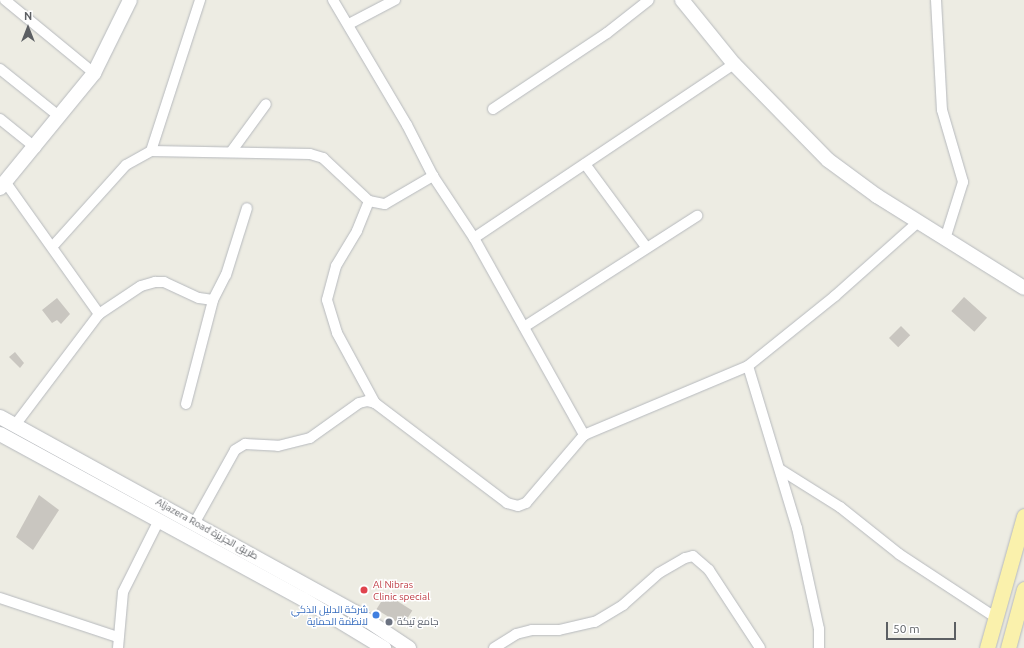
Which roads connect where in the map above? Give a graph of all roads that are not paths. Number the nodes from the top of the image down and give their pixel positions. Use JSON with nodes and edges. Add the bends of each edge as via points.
{"nodes":[{"id":1,"x":5,"y":0,"type":"edge"},
{"id":2,"x":130,"y":0,"type":"edge"},
{"id":3,"x":200,"y":0,"type":"edge"},
{"id":4,"x":333,"y":0,"type":"edge"},
{"id":5,"x":395,"y":0,"type":"edge"},
{"id":6,"x":649,"y":0,"type":"edge"},
{"id":7,"x":682,"y":0,"type":"edge"},
{"id":8,"x":936,"y":0,"type":"edge"},
{"id":9,"x":349,"y":24,"type":"junction"},
{"id":10,"x":734,"y":64,"type":"junction"},
{"id":11,"x":0,"y":69,"type":"edge"},
{"id":12,"x":94,"y":73,"type":"junction"},
{"id":13,"x":266,"y":104,"type":"dead end"},
{"id":14,"x":493,"y":109,"type":"dead end"},
{"id":15,"x":60,"y":116,"type":"junction"},
{"id":16,"x":0,"y":119,"type":"edge"},
{"id":17,"x":36,"y":148,"type":"junction"},
{"id":18,"x":151,"y":151,"type":"junction"},
{"id":19,"x":231,"y":152,"type":"junction"},
{"id":20,"x":585,"y":164,"type":"junction"},
{"id":21,"x":433,"y":176,"type":"junction"},
{"id":22,"x":3,"y":185,"type":"edge"},
{"id":23,"x":370,"y":201,"type":"junction"},
{"id":24,"x":247,"y":208,"type":"dead end"},
{"id":25,"x":697,"y":216,"type":"dead end"},
{"id":26,"x":918,"y":223,"type":"junction"},
{"id":27,"x":474,"y":238,"type":"junction"},
{"id":28,"x":945,"y":239,"type":"junction"},
{"id":29,"x":53,"y":246,"type":"junction"},
{"id":30,"x":647,"y":248,"type":"junction"},
{"id":31,"x":1024,"y":288,"type":"edge"},
{"id":32,"x":213,"y":300,"type":"junction"},
{"id":33,"x":99,"y":314,"type":"junction"},
{"id":34,"x":524,"y":327,"type":"junction"},
{"id":35,"x":748,"y":366,"type":"junction"},
{"id":36,"x":375,"y":403,"type":"junction"},
{"id":37,"x":186,"y":404,"type":"dead end"},
{"id":38,"x":0,"y":417,"type":"edge"},
{"id":39,"x":15,"y":425,"type":"junction"},
{"id":40,"x":0,"y":434,"type":"edge"},
{"id":41,"x":584,"y":435,"type":"junction"},
{"id":42,"x":780,"y":470,"type":"junction"},
{"id":43,"x":1024,"y":516,"type":"edge"},
{"id":44,"x":159,"y":520,"type":"junction"},
{"id":45,"x":195,"y":522,"type":"junction"},
{"id":46,"x":1024,"y":589,"type":"edge"},
{"id":47,"x":0,"y":598,"type":"edge"},
{"id":48,"x":995,"y":617,"type":"junction"},
{"id":49,"x":117,"y":637,"type":"junction"},
{"id":50,"x":375,"y":646,"type":"edge"},
{"id":51,"x":118,"y":648,"type":"edge"},
{"id":52,"x":409,"y":648,"type":"edge"},
{"id":53,"x":494,"y":648,"type":"edge"},
{"id":54,"x":760,"y":648,"type":"edge"},
{"id":55,"x":819,"y":648,"type":"edge"},
{"id":56,"x":987,"y":648,"type":"edge"},
{"id":57,"x":1008,"y":648,"type":"edge"}],
"edges":[{"from":1,"to":12,"type":"street"},
{"from":2,"to":12,"type":"main road"},
{"from":3,"to":18,"type":"street"},
{"from":4,"to":9,"type":"street"},
{"from":5,"to":9,"type":"street"},
{"from":6,"to":14,"type":"street","via":[[607,33]]},
{"from":7,"to":10,"type":"main road"},
{"from":8,"to":28,"type":"street","via":[[942,110],[963,182]]},
{"from":9,"to":21,"type":"street"},
{"from":10,"to":20,"type":"street"},
{"from":10,"to":26,"type":"main road","via":[[828,160]]},
{"from":11,"to":15,"type":"street"},
{"from":12,"to":15,"type":"main road"},
{"from":13,"to":19,"type":"street"},
{"from":15,"to":17,"type":"main road"},
{"from":16,"to":17,"type":"street"},
{"from":17,"to":22,"type":"main road"},
{"from":18,"to":19,"type":"street"},
{"from":18,"to":29,"type":"street","via":[[126,165]]},
{"from":19,"to":23,"type":"street","via":[[310,154],[323,158]]},
{"from":20,"to":27,"type":"street"},
{"from":20,"to":30,"type":"street"},
{"from":21,"to":23,"type":"street","via":[[384,204]]},
{"from":21,"to":27,"type":"street"},
{"from":22,"to":29,"type":"street"},
{"from":23,"to":36,"type":"street","via":[[357,232],[336,266],[327,300],[337,333]]},
{"from":24,"to":32,"type":"street","via":[[228,269]]},
{"from":25,"to":30,"type":"street"},
{"from":26,"to":28,"type":"main road"},
{"from":26,"to":35,"type":"street","via":[[835,296]]},
{"from":27,"to":34,"type":"street"},
{"from":28,"to":31,"type":"main road"},
{"from":29,"to":33,"type":"street"},
{"from":30,"to":34,"type":"street"},
{"from":32,"to":33,"type":"street","via":[[199,298],[164,282],[155,282],[141,286]]},
{"from":32,"to":37,"type":"street"},
{"from":33,"to":39,"type":"street"},
{"from":34,"to":41,"type":"street"},
{"from":35,"to":41,"type":"street"},
{"from":35,"to":42,"type":"street"},
{"from":36,"to":41,"type":"street","via":[[474,480],[507,503],[518,506],[531,499]]},
{"from":36,"to":45,"type":"street","via":[[359,403],[310,438],[278,446],[245,444],[235,450]]},
{"from":38,"to":39,"type":"main road","name":"Aljazera Road طريق الجزيزة"},
{"from":39,"to":45,"type":"main road","name":"Aljazera Road طريق الجزيزة"},
{"from":40,"to":44,"type":"main road","name":"Aljazera Road طريق الجزيزة"},
{"from":42,"to":48,"type":"street","via":[[840,507],[899,554]]},
{"from":42,"to":55,"type":"street","via":[[815,608]]},
{"from":43,"to":48,"type":"main road"},
{"from":44,"to":49,"type":"street","via":[[123,592]]},
{"from":44,"to":50,"type":"main road","name":"Aljazera Road طريق الجزيزة"},
{"from":45,"to":52,"type":"main road","name":"Aljazera Road طريق الجزيزة","via":[[355,612]]},
{"from":46,"to":57,"type":"main road"},
{"from":47,"to":49,"type":"street"},
{"from":48,"to":56,"type":"main road"},
{"from":49,"to":51,"type":"street"},
{"from":53,"to":54,"type":"street","via":[[516,634],[532,630],[559,630],[594,622],[624,605],[659,573],[693,556],[709,570]]}]}
